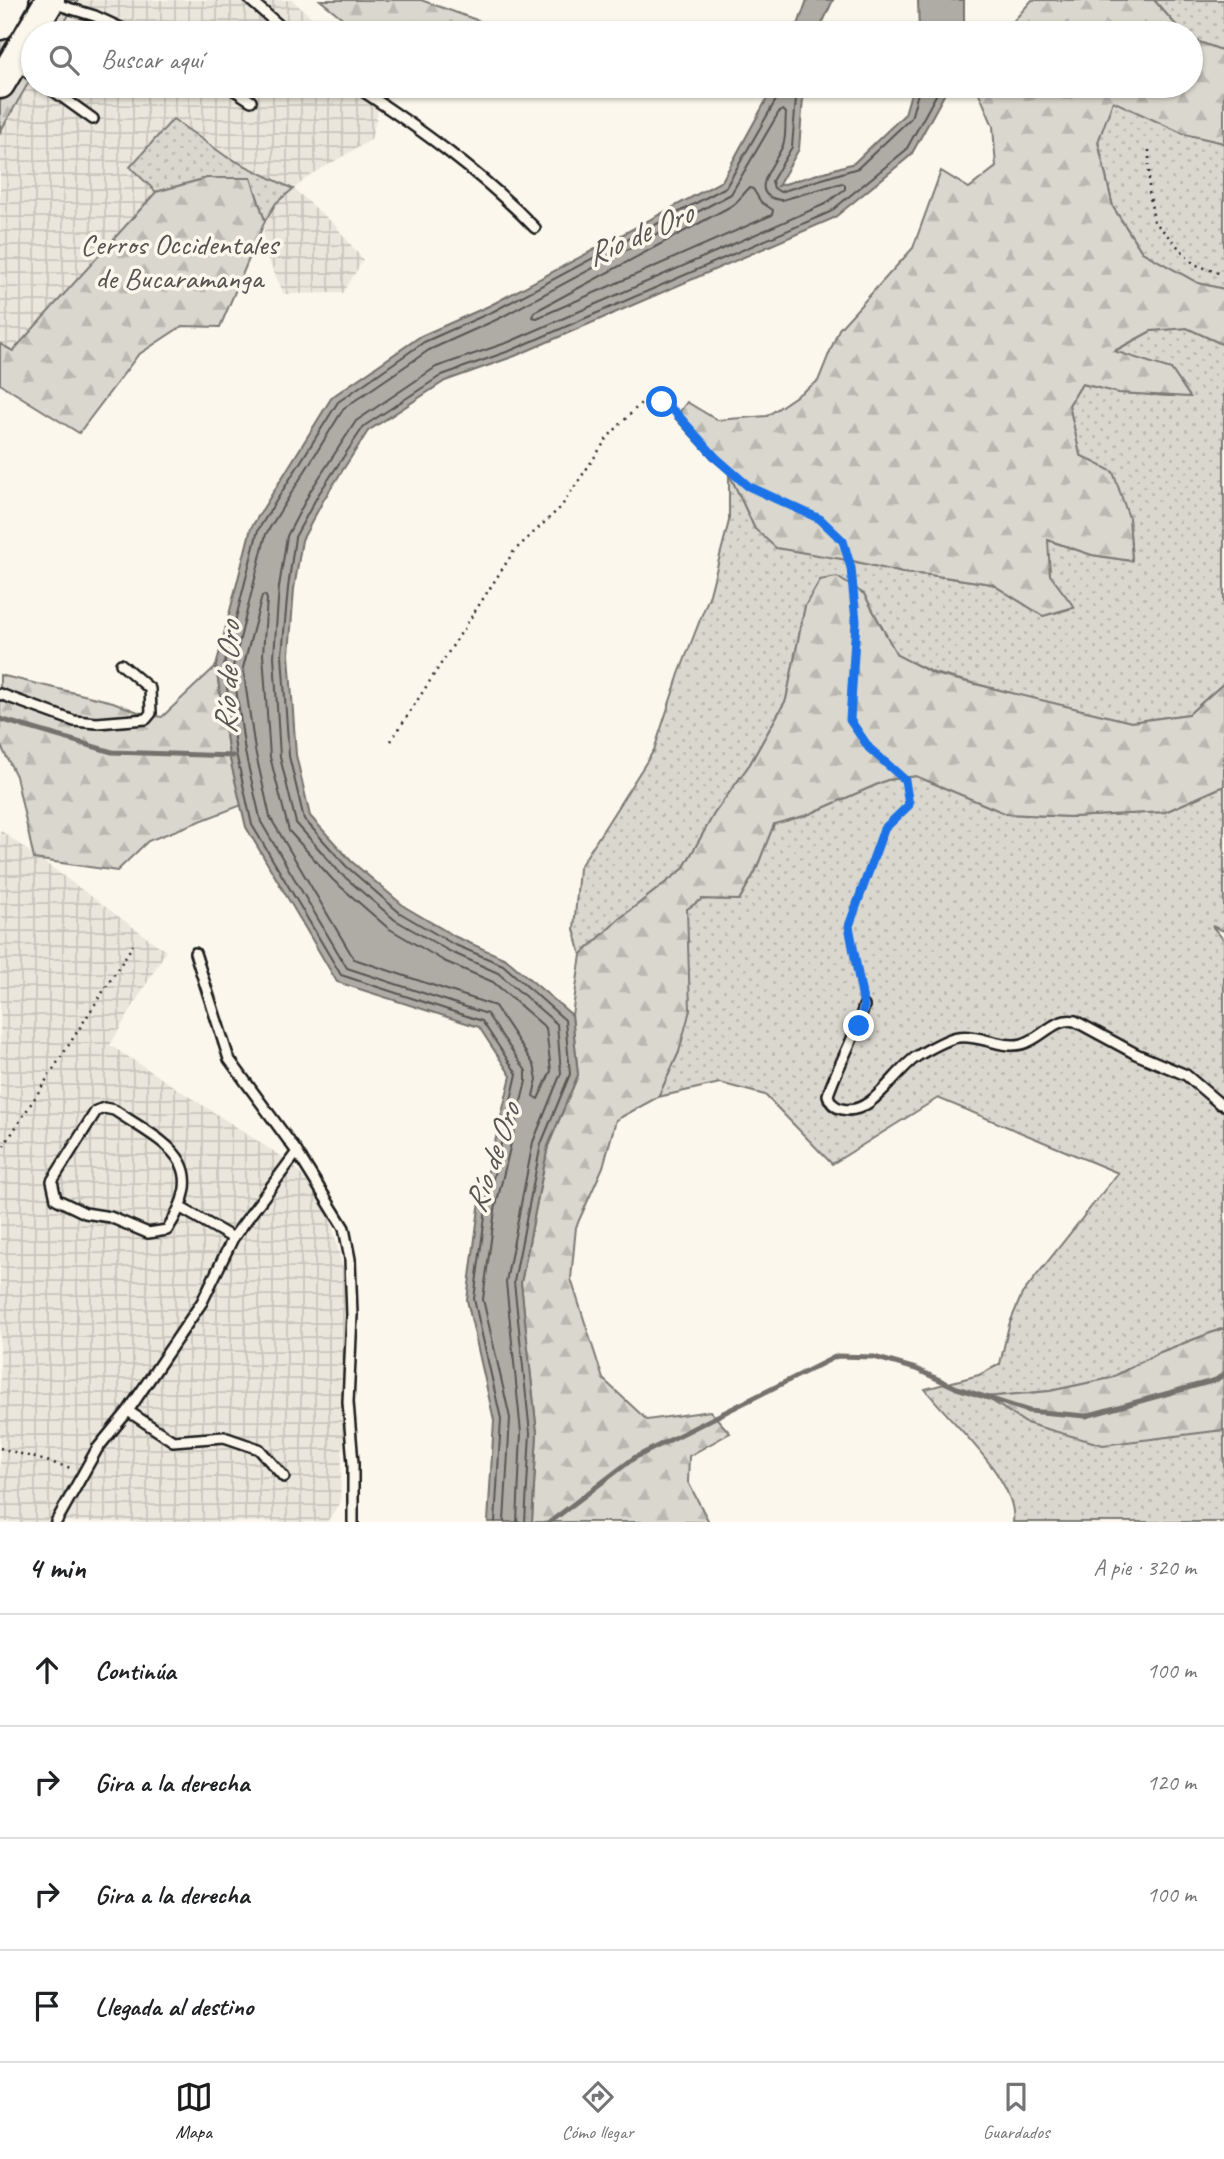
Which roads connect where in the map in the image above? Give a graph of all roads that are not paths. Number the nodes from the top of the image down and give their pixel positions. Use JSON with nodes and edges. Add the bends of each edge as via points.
{"nodes":[{"id":1,"x":14,"y":0,"type":"edge"},
{"id":2,"x":250,"y":0,"type":"edge"},
{"id":3,"x":50,"y":1,"type":"edge"},
{"id":4,"x":40,"y":21,"type":"edge"},
{"id":5,"x":106,"y":21,"type":"edge"},
{"id":6,"x":274,"y":21,"type":"edge"},
{"id":7,"x":0,"y":25,"type":"edge"},
{"id":8,"x":64,"y":98,"type":"edge"},
{"id":9,"x":246,"y":98,"type":"edge"},
{"id":10,"x":373,"y":98,"type":"edge"},
{"id":11,"x":251,"y":101,"type":"dead end"},
{"id":12,"x":93,"y":119,"type":"dead end"},
{"id":13,"x":534,"y":228,"type":"dead end"},
{"id":14,"x":121,"y":664,"type":"dead end"},
{"id":15,"x":0,"y":694,"type":"edge"},
{"id":16,"x":195,"y":953,"type":"dead end"},
{"id":17,"x":864,"y":1006,"type":"road end"},
{"id":18,"x":1224,"y":1105,"type":"edge"},
{"id":19,"x":297,"y":1152,"type":"junction"},
{"id":20,"x":181,"y":1208,"type":"junction"},
{"id":21,"x":233,"y":1238,"type":"junction"},
{"id":22,"x":128,"y":1411,"type":"junction"},
{"id":23,"x":284,"y":1477,"type":"dead end"},
{"id":24,"x":56,"y":1522,"type":"edge"},
{"id":25,"x":352,"y":1522,"type":"edge"}],
"edges":[{"from":1,"to":7,"type":"highway"},
{"from":2,"to":6,"type":"lane"},
{"from":3,"to":4,"type":"highway"},
{"from":3,"to":5,"type":"lane"},
{"from":8,"to":12,"type":"lane"},
{"from":9,"to":11,"type":"lane"},
{"from":10,"to":13,"type":"lane","via":[[503,196]]},
{"from":14,"to":15,"type":"lane","via":[[149,690],[151,713],[146,719],[74,720]]},
{"from":16,"to":19,"type":"lane","via":[[229,1059]]},
{"from":17,"to":18,"type":"lane","via":[[828,1095],[836,1108],[849,1111],[864,1105],[915,1057],[957,1037],[1018,1045],[1068,1020],[1186,1075]]},
{"from":19,"to":21,"type":"lane"},
{"from":19,"to":25,"type":"lane","via":[[344,1228],[350,1259]]},
{"from":20,"to":20,"type":"lane","via":[[167,1230],[148,1233],[56,1199],[52,1181],[96,1111],[114,1110],[172,1147],[186,1179]]},
{"from":20,"to":21,"type":"lane"},
{"from":21,"to":22,"type":"lane","via":[[202,1302]]},
{"from":22,"to":23,"type":"lane","via":[[173,1441],[224,1437],[259,1449]]},
{"from":22,"to":24,"type":"lane","via":[[97,1448]]}]}
